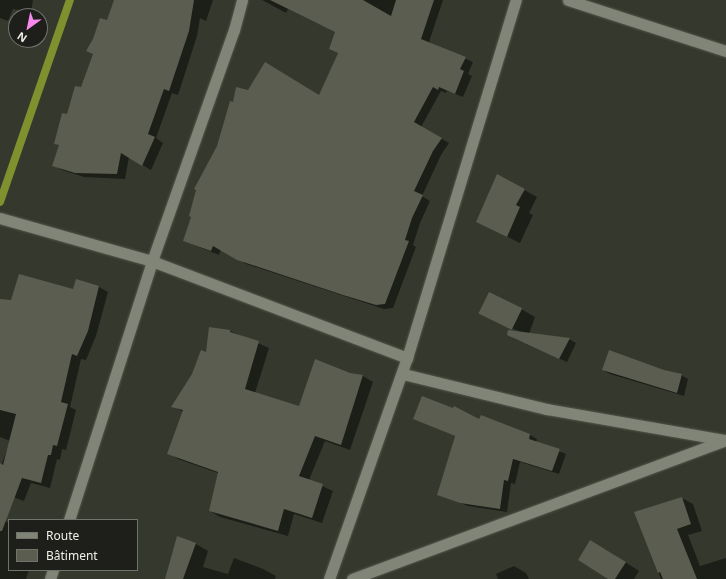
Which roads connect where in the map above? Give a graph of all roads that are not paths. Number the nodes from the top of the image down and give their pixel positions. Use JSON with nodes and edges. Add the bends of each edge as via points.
{"nodes":[{"id":1,"x":242,"y":0,"type":"edge"},
{"id":2,"x":516,"y":0,"type":"edge"},
{"id":3,"x":568,"y":0,"type":"edge"},
{"id":4,"x":726,"y":51,"type":"edge"},
{"id":5,"x":0,"y":218,"type":"edge"},
{"id":6,"x":152,"y":261,"type":"junction"},
{"id":7,"x":408,"y":358,"type":"junction"},
{"id":8,"x":403,"y":374,"type":"junction"},
{"id":9,"x":726,"y":441,"type":"edge"},
{"id":10,"x":69,"y":519,"type":"edge"},
{"id":11,"x":329,"y":579,"type":"edge"},
{"id":12,"x":352,"y":579,"type":"edge"}],
"edges":[{"from":1,"to":6,"type":"street","via":[[234,30]]},
{"from":2,"to":7,"type":"street"},
{"from":3,"to":4,"type":"street"},
{"from":5,"to":6,"type":"street"},
{"from":6,"to":7,"type":"street"},
{"from":6,"to":10,"type":"street"},
{"from":7,"to":8,"type":"street"},
{"from":8,"to":9,"type":"street","via":[[547,409]]},
{"from":8,"to":11,"type":"street"},
{"from":9,"to":12,"type":"street"}]}
